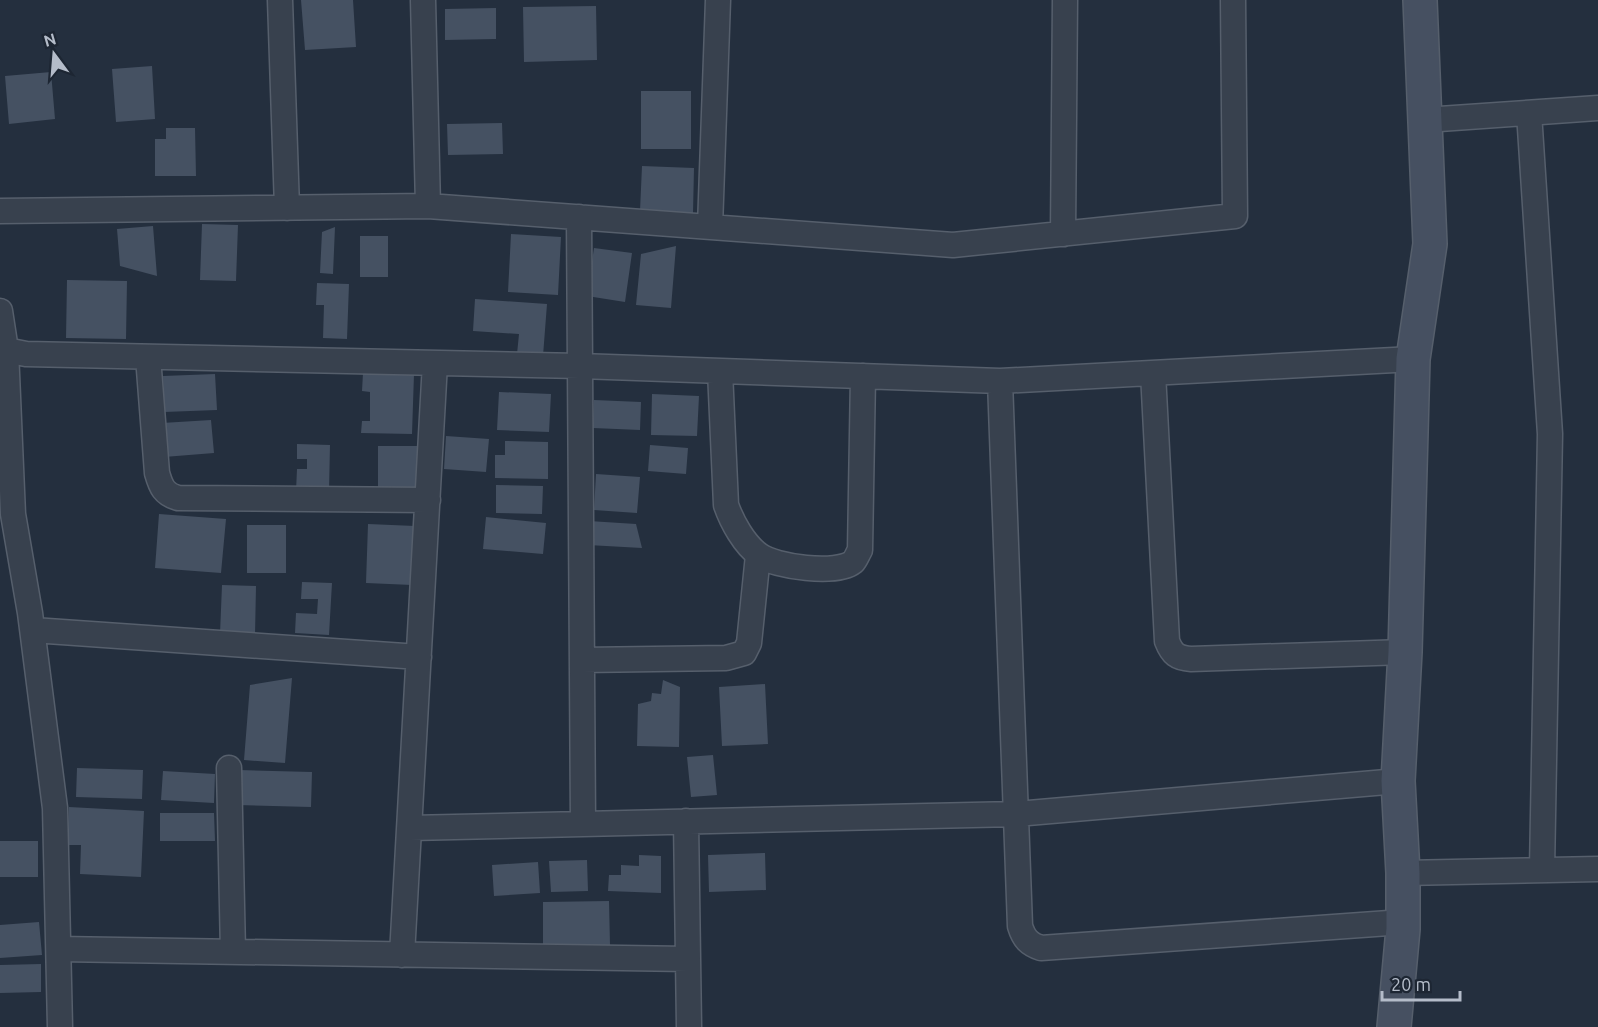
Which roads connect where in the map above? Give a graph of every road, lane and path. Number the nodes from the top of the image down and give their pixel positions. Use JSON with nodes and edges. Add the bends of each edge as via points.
{"nodes":[{"id":1,"x":280,"y":0,"type":"edge"},
{"id":2,"x":423,"y":0,"type":"edge"},
{"id":3,"x":718,"y":0,"type":"edge"},
{"id":4,"x":1065,"y":0,"type":"edge"},
{"id":5,"x":1233,"y":0,"type":"edge"},
{"id":6,"x":1420,"y":0,"type":"edge"},
{"id":7,"x":1598,"y":108,"type":"edge"},
{"id":8,"x":1529,"y":112,"type":"junction"},
{"id":9,"x":1425,"y":120,"type":"junction"},
{"id":10,"x":428,"y":206,"type":"junction"},
{"id":11,"x":287,"y":208,"type":"junction"},
{"id":12,"x":0,"y":211,"type":"edge"},
{"id":13,"x":579,"y":217,"type":"junction"},
{"id":14,"x":710,"y":227,"type":"junction"},
{"id":15,"x":1063,"y":234,"type":"junction"},
{"id":16,"x":0,"y":311,"type":"edge"},
{"id":17,"x":3,"y":348,"type":"edge"},
{"id":18,"x":147,"y":357,"type":"junction"},
{"id":19,"x":1413,"y":359,"type":"junction"},
{"id":20,"x":435,"y":363,"type":"junction"},
{"id":21,"x":580,"y":366,"type":"junction"},
{"id":22,"x":720,"y":371,"type":"junction"},
{"id":23,"x":1153,"y":373,"type":"junction"},
{"id":24,"x":863,"y":376,"type":"junction"},
{"id":25,"x":1000,"y":381,"type":"junction"},
{"id":26,"x":428,"y":500,"type":"junction"},
{"id":27,"x":758,"y":555,"type":"junction"},
{"id":28,"x":33,"y":630,"type":"junction"},
{"id":29,"x":1405,"y":652,"type":"junction"},
{"id":30,"x":419,"y":657,"type":"junction"},
{"id":31,"x":582,"y":660,"type":"junction"},
{"id":32,"x":229,"y":768,"type":"dead end"},
{"id":33,"x":1398,"y":781,"type":"junction"},
{"id":34,"x":1016,"y":814,"type":"junction"},
{"id":35,"x":686,"y":821,"type":"junction"},
{"id":36,"x":584,"y":824,"type":"junction"},
{"id":37,"x":410,"y":828,"type":"junction"},
{"id":38,"x":1598,"y":869,"type":"edge"},
{"id":39,"x":1542,"y":870,"type":"junction"},
{"id":40,"x":1403,"y":873,"type":"junction"},
{"id":41,"x":1403,"y":922,"type":"junction"},
{"id":42,"x":59,"y":949,"type":"junction"},
{"id":43,"x":233,"y":952,"type":"junction"},
{"id":44,"x":402,"y":955,"type":"junction"},
{"id":45,"x":688,"y":959,"type":"junction"},
{"id":46,"x":60,"y":1027,"type":"edge"},
{"id":47,"x":689,"y":1027,"type":"edge"},
{"id":48,"x":1394,"y":1027,"type":"edge"}],
"edges":[{"from":1,"to":11,"type":"street"},
{"from":2,"to":10,"type":"street"},
{"from":3,"to":14,"type":"street"},
{"from":4,"to":15,"type":"street"},
{"from":5,"to":15,"type":"street","via":[[1235,216]]},
{"from":6,"to":9,"type":"street"},
{"from":7,"to":8,"type":"street"},
{"from":8,"to":9,"type":"street"},
{"from":8,"to":39,"type":"street","via":[[1550,434]]},
{"from":9,"to":19,"type":"street","via":[[1430,244]]},
{"from":10,"to":11,"type":"street"},
{"from":10,"to":13,"type":"street"},
{"from":11,"to":12,"type":"street"},
{"from":13,"to":14,"type":"street"},
{"from":13,"to":21,"type":"street"},
{"from":14,"to":15,"type":"street","via":[[954,245]]},
{"from":16,"to":17,"type":"street"},
{"from":17,"to":18,"type":"street","via":[[26,354]]},
{"from":17,"to":28,"type":"street","via":[[13,514]]},
{"from":18,"to":20,"type":"street"},
{"from":18,"to":26,"type":"street","via":[[157,473],[167,495]]},
{"from":19,"to":23,"type":"street"},
{"from":19,"to":29,"type":"street"},
{"from":20,"to":21,"type":"street"},
{"from":20,"to":26,"type":"street"},
{"from":21,"to":22,"type":"street"},
{"from":21,"to":31,"type":"street"},
{"from":22,"to":24,"type":"street"},
{"from":22,"to":27,"type":"street","via":[[726,505],[732,523]]},
{"from":23,"to":25,"type":"street"},
{"from":23,"to":29,"type":"street","via":[[1167,640],[1172,652],[1191,659]]},
{"from":24,"to":25,"type":"street"},
{"from":24,"to":27,"type":"street","via":[[860,550],[853,561],[843,566],[791,567]]},
{"from":25,"to":34,"type":"street"},
{"from":26,"to":30,"type":"street"},
{"from":27,"to":31,"type":"street","via":[[744,653],[726,658]]},
{"from":28,"to":30,"type":"street"},
{"from":28,"to":42,"type":"street","via":[[55,808]]},
{"from":29,"to":33,"type":"street"},
{"from":30,"to":37,"type":"street"},
{"from":31,"to":36,"type":"street"},
{"from":32,"to":43,"type":"street"},
{"from":33,"to":34,"type":"street"},
{"from":33,"to":40,"type":"street"},
{"from":34,"to":35,"type":"street"},
{"from":34,"to":41,"type":"street","via":[[1020,926],[1030,945],[1041,948]]},
{"from":35,"to":36,"type":"street"},
{"from":35,"to":45,"type":"street"},
{"from":36,"to":37,"type":"street"},
{"from":37,"to":44,"type":"street"},
{"from":38,"to":39,"type":"street"},
{"from":39,"to":40,"type":"street"},
{"from":40,"to":41,"type":"street"},
{"from":41,"to":48,"type":"street"},
{"from":42,"to":43,"type":"street"},
{"from":42,"to":46,"type":"street"},
{"from":43,"to":44,"type":"street"},
{"from":44,"to":45,"type":"street"},
{"from":45,"to":47,"type":"street"}]}
